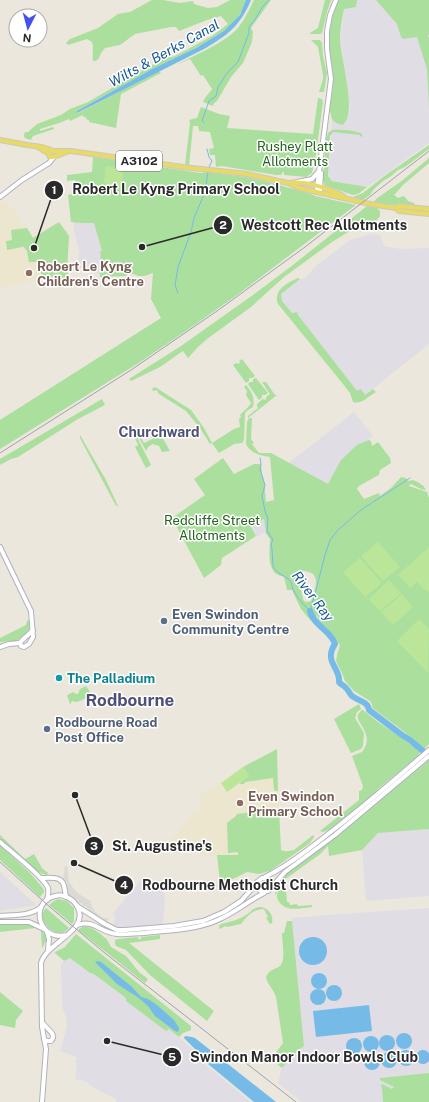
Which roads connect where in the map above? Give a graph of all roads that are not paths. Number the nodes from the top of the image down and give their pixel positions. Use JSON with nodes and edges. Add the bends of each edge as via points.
{"nodes":[{"id":1,"x":336,"y":0,"type":"edge"},
{"id":2,"x":0,"y":140,"type":"edge"},
{"id":3,"x":38,"y":147,"type":"junction"},
{"id":4,"x":53,"y":151,"type":"junction"},
{"id":5,"x":72,"y":151,"type":"junction"},
{"id":6,"x":49,"y":155,"type":"junction"},
{"id":7,"x":54,"y":157,"type":"junction"},
{"id":8,"x":43,"y":166,"type":"junction"},
{"id":9,"x":320,"y":169,"type":"junction"},
{"id":10,"x":296,"y":182,"type":"junction"},
{"id":11,"x":288,"y":183,"type":"junction"},
{"id":12,"x":319,"y":187,"type":"junction"},
{"id":13,"x":318,"y":192,"type":"junction"},
{"id":14,"x":0,"y":197,"type":"edge"},
{"id":15,"x":349,"y":199,"type":"junction"},
{"id":16,"x":396,"y":208,"type":"junction"},
{"id":17,"x":429,"y":209,"type":"edge"},
{"id":18,"x":429,"y":214,"type":"edge"},
{"id":19,"x":0,"y":547,"type":"edge"},
{"id":20,"x":33,"y":630,"type":"junction"},
{"id":21,"x":25,"y":638,"type":"junction"},
{"id":22,"x":30,"y":643,"type":"junction"},
{"id":23,"x":21,"y":645,"type":"junction"},
{"id":24,"x":2,"y":647,"type":"edge"},
{"id":25,"x":429,"y":750,"type":"edge"},
{"id":26,"x":429,"y":756,"type":"edge"},
{"id":27,"x":422,"y":759,"type":"junction"},
{"id":28,"x":0,"y":842,"type":"edge"},
{"id":29,"x":41,"y":878,"type":"junction"},
{"id":30,"x":264,"y":878,"type":"junction"},
{"id":31,"x":257,"y":884,"type":"junction"},
{"id":32,"x":271,"y":888,"type":"junction"},
{"id":33,"x":264,"y":892,"type":"junction"},
{"id":34,"x":66,"y":897,"type":"junction"},
{"id":35,"x":47,"y":900,"type":"junction"},
{"id":36,"x":76,"y":905,"type":"junction"},
{"id":37,"x":41,"y":907,"type":"junction"},
{"id":38,"x":0,"y":916,"type":"edge"},
{"id":39,"x":0,"y":922,"type":"edge"},
{"id":40,"x":77,"y":925,"type":"junction"},
{"id":41,"x":46,"y":930,"type":"junction"},
{"id":42,"x":67,"y":935,"type":"junction"},
{"id":43,"x":48,"y":950,"type":"junction"},
{"id":44,"x":42,"y":1022,"type":"junction"},
{"id":45,"x":50,"y":1032,"type":"junction"},
{"id":46,"x":44,"y":1038,"type":"junction"},
{"id":47,"x":50,"y":1042,"type":"junction"},
{"id":48,"x":46,"y":1049,"type":"junction"},
{"id":49,"x":42,"y":1102,"type":"edge"}],
"edges":[{"from":1,"to":9,"type":"main road","via":[[327,31],[331,79]]},
{"from":2,"to":3,"type":"main road"},
{"from":3,"to":4,"type":"main road"},
{"from":3,"to":6,"type":"main road"},
{"from":4,"to":5,"type":"main road","number":"A3102"},
{"from":4,"to":6,"type":"main road"},
{"from":4,"to":7,"type":"main road","via":[[56,154]]},
{"from":5,"to":7,"type":"main road","number":"A3102"},
{"from":5,"to":11,"type":"main road","number":"A3102","via":[[255,175]]},
{"from":6,"to":7,"type":"main road"},
{"from":6,"to":8,"type":"main road"},
{"from":7,"to":8,"type":"main road"},
{"from":8,"to":14,"type":"main road"},
{"from":9,"to":10,"type":"main road","via":[[311,180]]},
{"from":9,"to":12,"type":"main road"},
{"from":10,"to":11,"type":"main road","number":"A3102"},
{"from":10,"to":12,"type":"main road","number":"A3102"},
{"from":11,"to":13,"type":"main road","number":"A3102"},
{"from":12,"to":13,"type":"main road"},
{"from":12,"to":15,"type":"main road","number":"A3102"},
{"from":13,"to":15,"type":"main road","number":"A3102"},
{"from":15,"to":16,"type":"main road","number":"A3102"},
{"from":16,"to":17,"type":"main road","number":"A3102","via":[[399,206]]},
{"from":16,"to":18,"type":"main road","number":"A3102","via":[[399,211]]},
{"from":19,"to":20,"type":"main road","via":[[31,610]]},
{"from":20,"to":21,"type":"main road"},
{"from":20,"to":22,"type":"main road"},
{"from":21,"to":22,"type":"main road"},
{"from":21,"to":23,"type":"main road"},
{"from":22,"to":23,"type":"main road","via":[[26,646]]},
{"from":23,"to":24,"type":"main road","via":[[9,644]]},
{"from":25,"to":27,"type":"main road"},
{"from":26,"to":27,"type":"main road"},
{"from":27,"to":30,"type":"main road","via":[[308,850]]},
{"from":27,"to":32,"type":"main road","via":[[335,835],[285,872]]},
{"from":28,"to":29,"type":"main road"},
{"from":29,"to":34,"type":"main road","via":[[60,880]]},
{"from":29,"to":35,"type":"main road","via":[[49,889]]},
{"from":30,"to":31,"type":"main road","via":[[260,878]]},
{"from":30,"to":32,"type":"main road","via":[[268,878]]},
{"from":31,"to":33,"type":"main road","via":[[258,890]]},
{"from":31,"to":36,"type":"main road","via":[[224,912],[202,921],[174,926],[116,930]]},
{"from":32,"to":33,"type":"main road"},
{"from":33,"to":40,"type":"main road","via":[[222,918],[188,928],[119,934],[107,932],[87,923]]},
{"from":34,"to":35,"type":"main road","via":[[56,896]]},
{"from":34,"to":36,"type":"main road"},
{"from":35,"to":37,"type":"main road"},
{"from":36,"to":40,"type":"main road","via":[[80,918]]},
{"from":37,"to":38,"type":"main road","via":[[30,913]]},
{"from":37,"to":41,"type":"main road","via":[[40,917]]},
{"from":39,"to":41,"type":"main road","via":[[29,922]]},
{"from":40,"to":42,"type":"main road"},
{"from":41,"to":42,"type":"main road","via":[[55,935]]},
{"from":41,"to":43,"type":"main road","via":[[49,939]]},
{"from":42,"to":43,"type":"main road"},
{"from":43,"to":44,"type":"main road","via":[[40,967]]},
{"from":44,"to":45,"type":"main road"},
{"from":44,"to":46,"type":"main road"},
{"from":45,"to":46,"type":"main road","via":[[46,1033]]},
{"from":45,"to":47,"type":"main road","via":[[54,1037]]},
{"from":46,"to":47,"type":"main road"},
{"from":46,"to":48,"type":"main road"},
{"from":47,"to":48,"type":"main road"},
{"from":48,"to":49,"type":"main road"}]}
